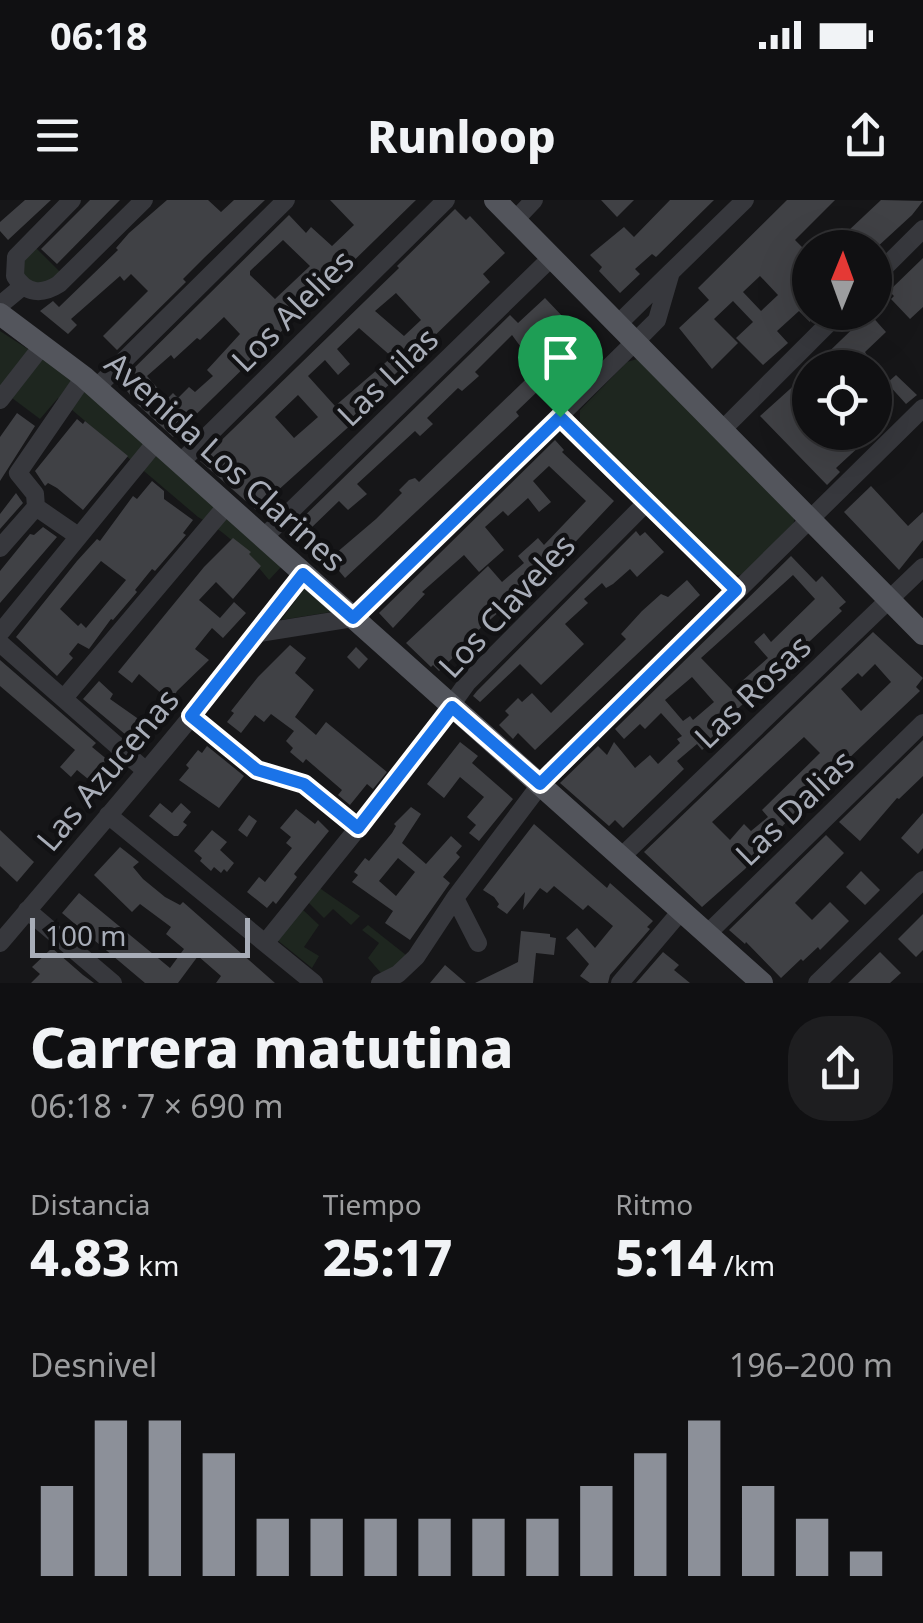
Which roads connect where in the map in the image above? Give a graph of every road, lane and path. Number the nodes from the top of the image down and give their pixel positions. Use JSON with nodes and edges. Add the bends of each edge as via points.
{"nodes":[{"id":1,"x":72,"y":200,"type":"edge"},
{"id":2,"x":144,"y":200,"type":"edge"},
{"id":3,"x":286,"y":200,"type":"edge"},
{"id":4,"x":446,"y":200,"type":"edge"},
{"id":5,"x":495,"y":200,"type":"edge"},
{"id":6,"x":534,"y":200,"type":"edge"},
{"id":7,"x":746,"y":200,"type":"edge"},
{"id":8,"x":514,"y":220,"type":"junction"},
{"id":9,"x":923,"y":230,"type":"edge"},
{"id":10,"x":552,"y":257,"type":"junction"},
{"id":11,"x":892,"y":260,"type":"edge"},
{"id":12,"x":671,"y":272,"type":"junction"},
{"id":13,"x":23,"y":286,"type":"junction"},
{"id":14,"x":0,"y":304,"type":"edge"},
{"id":15,"x":0,"y":314,"type":"edge"},
{"id":16,"x":618,"y":324,"type":"junction"},
{"id":17,"x":822,"y":330,"type":"edge"},
{"id":18,"x":636,"y":342,"type":"junction"},
{"id":19,"x":42,"y":346,"type":"junction"},
{"id":20,"x":90,"y":383,"type":"junction"},
{"id":21,"x":0,"y":400,"type":"edge"},
{"id":22,"x":923,"y":408,"type":"edge"},
{"id":23,"x":560,"y":417,"type":"junction"},
{"id":24,"x":722,"y":429,"type":"junction"},
{"id":25,"x":156,"y":442,"type":"junction"},
{"id":26,"x":180,"y":463,"type":"junction"},
{"id":27,"x":646,"y":502,"type":"junction"},
{"id":28,"x":227,"y":505,"type":"junction"},
{"id":29,"x":36,"y":508,"type":"junction"},
{"id":30,"x":810,"y":518,"type":"junction"},
{"id":31,"x":78,"y":536,"type":"junction"},
{"id":32,"x":264,"y":538,"type":"junction"},
{"id":33,"x":0,"y":548,"type":"edge"},
{"id":34,"x":923,"y":567,"type":"edge"},
{"id":35,"x":303,"y":574,"type":"junction"},
{"id":36,"x":736,"y":590,"type":"junction"},
{"id":37,"x":890,"y":601,"type":"junction"},
{"id":38,"x":353,"y":618,"type":"junction"},
{"id":39,"x":0,"y":633,"type":"edge"},
{"id":40,"x":260,"y":633,"type":"junction"},
{"id":41,"x":923,"y":634,"type":"edge"},
{"id":42,"x":0,"y":644,"type":"edge"},
{"id":43,"x":64,"y":698,"type":"junction"},
{"id":44,"x":452,"y":707,"type":"junction"},
{"id":45,"x":191,"y":716,"type":"junction"},
{"id":46,"x":923,"y":723,"type":"edge"},
{"id":47,"x":146,"y":771,"type":"junction"},
{"id":48,"x":540,"y":784,"type":"junction"},
{"id":49,"x":108,"y":815,"type":"junction"},
{"id":50,"x":358,"y":828,"type":"junction"},
{"id":51,"x":621,"y":857,"type":"junction"},
{"id":52,"x":923,"y":880,"type":"edge"},
{"id":53,"x":455,"y":898,"type":"junction"},
{"id":54,"x":27,"y":910,"type":"junction"},
{"id":55,"x":681,"y":911,"type":"junction"},
{"id":56,"x":707,"y":934,"type":"junction"},
{"id":57,"x":266,"y":942,"type":"junction"},
{"id":58,"x":0,"y":943,"type":"edge"},
{"id":59,"x":478,"y":943,"type":"dead end"},
{"id":60,"x":755,"y":981,"type":"edge"},
{"id":61,"x":114,"y":983,"type":"edge"},
{"id":62,"x":314,"y":983,"type":"edge"},
{"id":63,"x":380,"y":983,"type":"edge"},
{"id":64,"x":620,"y":983,"type":"edge"},
{"id":65,"x":817,"y":983,"type":"edge"}],
"edges":[{"from":1,"to":13,"type":"street","via":[[18,252],[14,270]]},
{"from":2,"to":13,"type":"street","via":[[58,284],[43,292]]},
{"from":3,"to":20,"type":"street"},
{"from":4,"to":26,"type":"street","name":"Los Alelies"},
{"from":5,"to":8,"type":"main road"},
{"from":6,"to":8,"type":"street"},
{"from":7,"to":12,"type":"street"},
{"from":8,"to":10,"type":"main road"},
{"from":9,"to":11,"type":"street"},
{"from":10,"to":16,"type":"main road"},
{"from":10,"to":32,"type":"street","name":"Las Lilas"},
{"from":12,"to":16,"type":"street"},
{"from":12,"to":18,"type":"street","via":[[656,320]]},
{"from":13,"to":14,"type":"street"},
{"from":15,"to":19,"type":"main road","name":"Avenida Los Clarines"},
{"from":16,"to":18,"type":"main road"},
{"from":17,"to":24,"type":"street"},
{"from":18,"to":23,"type":"street"},
{"from":18,"to":24,"type":"main road"},
{"from":19,"to":20,"type":"main road","name":"Avenida Los Clarines"},
{"from":19,"to":21,"type":"street"},
{"from":20,"to":25,"type":"main road","name":"Avenida Los Clarines"},
{"from":20,"to":29,"type":"street","via":[[18,473]]},
{"from":22,"to":30,"type":"street"},
{"from":23,"to":27,"type":"street"},
{"from":23,"to":38,"type":"street"},
{"from":24,"to":30,"type":"main road"},
{"from":25,"to":26,"type":"main road","name":"Avenida Los Clarines"},
{"from":25,"to":31,"type":"street"},
{"from":26,"to":28,"type":"main road","name":"Avenida Los Clarines"},
{"from":27,"to":36,"type":"street"},
{"from":27,"to":44,"type":"street","name":"Los Claveles","via":[[467,683]]},
{"from":28,"to":32,"type":"main road","name":"Avenida Los Clarines"},
{"from":28,"to":43,"type":"street"},
{"from":29,"to":31,"type":"street"},
{"from":29,"to":33,"type":"street"},
{"from":30,"to":36,"type":"street"},
{"from":30,"to":37,"type":"main road"},
{"from":31,"to":39,"type":"street"},
{"from":32,"to":35,"type":"main road","name":"Avenida Los Clarines"},
{"from":34,"to":37,"type":"street","name":"Las Rosas"},
{"from":35,"to":38,"type":"main road","name":"Avenida Los Clarines"},
{"from":35,"to":40,"type":"street","name":"Las Azucenas"},
{"from":36,"to":48,"type":"street"},
{"from":37,"to":41,"type":"main road"},
{"from":37,"to":51,"type":"street","name":"Las Rosas"},
{"from":38,"to":40,"type":"street"},
{"from":38,"to":44,"type":"main road","name":"Avenida Los Clarines"},
{"from":40,"to":45,"type":"street","name":"Las Azucenas"},
{"from":42,"to":43,"type":"street"},
{"from":43,"to":47,"type":"street"},
{"from":44,"to":48,"type":"main road","name":"Avenida Los Clarines"},
{"from":44,"to":50,"type":"street","name":"Los Claveles"},
{"from":45,"to":47,"type":"street","name":"Las Azucenas"},
{"from":45,"to":50,"type":"street","via":[[257,770],[304,784]]},
{"from":46,"to":56,"type":"street","name":"Las Dalias"},
{"from":47,"to":49,"type":"street","name":"Las Azucenas"},
{"from":48,"to":51,"type":"main road","name":"Avenida Los Clarines"},
{"from":48,"to":53,"type":"street"},
{"from":49,"to":54,"type":"street","name":"Las Azucenas"},
{"from":49,"to":57,"type":"street"},
{"from":50,"to":57,"type":"street","name":"Los Claveles"},
{"from":51,"to":55,"type":"main road","name":"Avenida Los Clarines"},
{"from":52,"to":65,"type":"street"},
{"from":53,"to":59,"type":"street"},
{"from":53,"to":63,"type":"street","via":[[416,957]]},
{"from":54,"to":58,"type":"street","name":"Las Azucenas"},
{"from":54,"to":61,"type":"street"},
{"from":55,"to":56,"type":"main road","name":"Avenida Los Clarines"},
{"from":55,"to":64,"type":"street"},
{"from":56,"to":60,"type":"main road","name":"Avenida Los Clarines"},
{"from":57,"to":62,"type":"street"}]}
